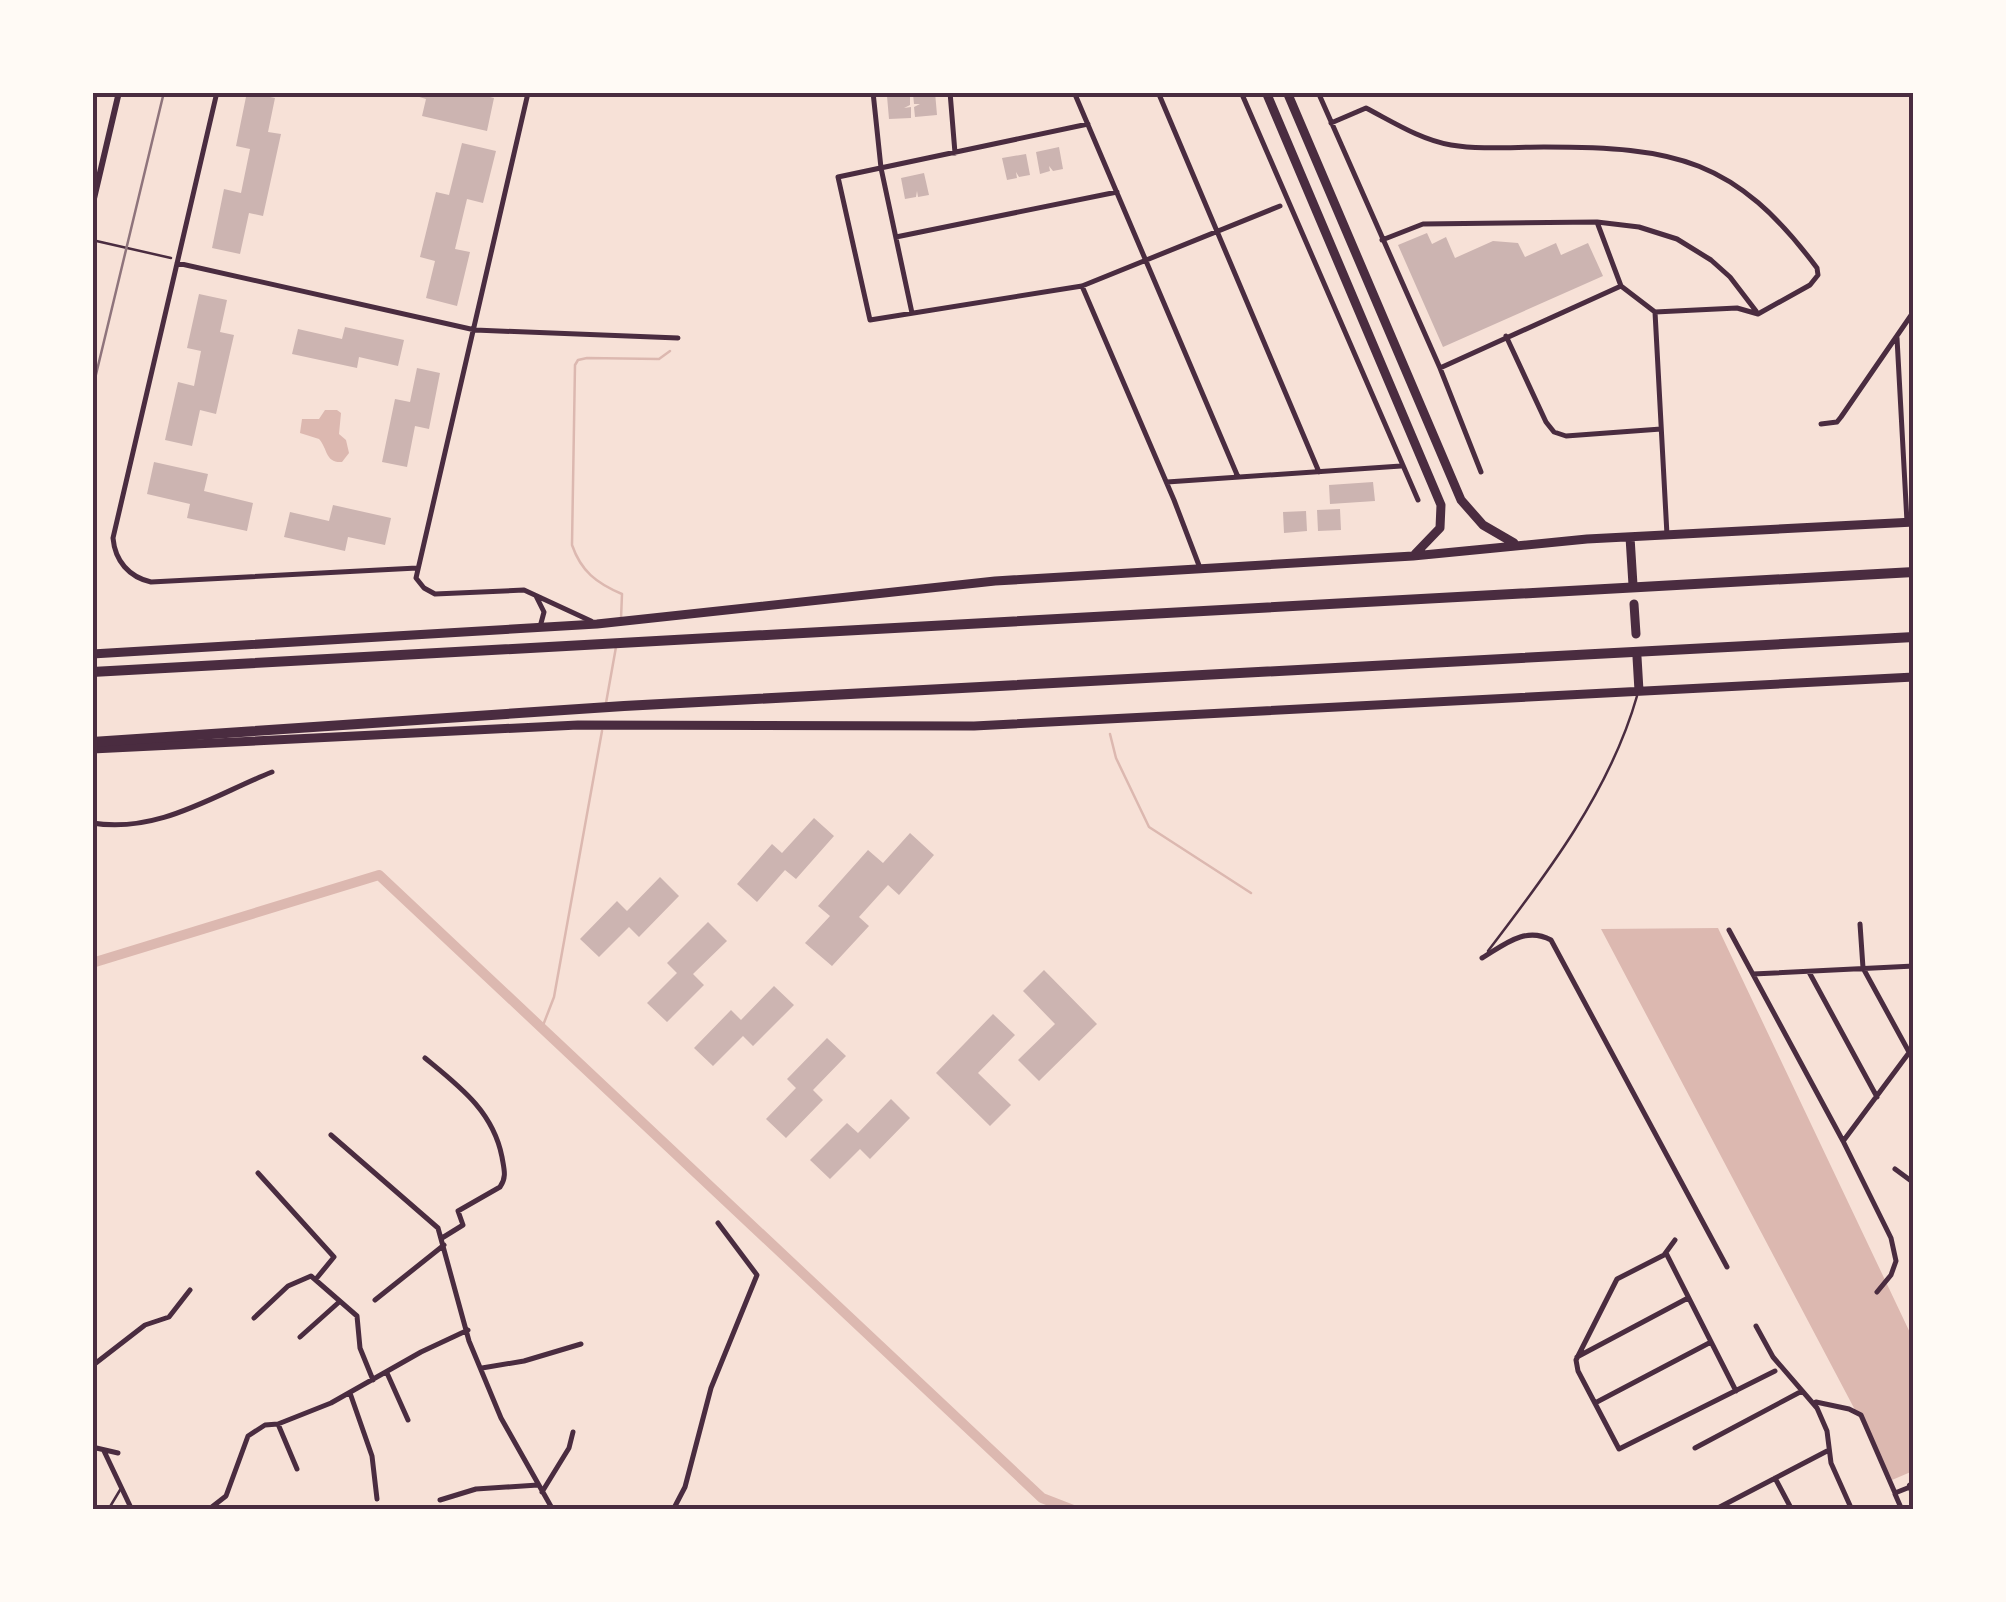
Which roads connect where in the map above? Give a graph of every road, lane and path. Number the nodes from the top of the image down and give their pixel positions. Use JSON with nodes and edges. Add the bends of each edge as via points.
{"nodes":[{"id":1,"x":119,"y":92,"type":"edge"},
{"id":2,"x":217,"y":92,"type":"edge"},
{"id":3,"x":548,"y":92,"type":"edge"},
{"id":4,"x":873,"y":92,"type":"edge"},
{"id":5,"x":950,"y":92,"type":"edge"},
{"id":6,"x":1074,"y":92,"type":"edge"},
{"id":7,"x":1158,"y":92,"type":"edge"},
{"id":8,"x":1242,"y":92,"type":"edge"},
{"id":9,"x":1266,"y":92,"type":"edge"},
{"id":10,"x":1287,"y":92,"type":"edge"},
{"id":11,"x":1318,"y":92,"type":"edge"},
{"id":12,"x":528,"y":93,"type":"edge"},
{"id":13,"x":1331,"y":123,"type":"junction"},
{"id":14,"x":1088,"y":124,"type":"junction"},
{"id":15,"x":955,"y":153,"type":"junction"},
{"id":16,"x":881,"y":168,"type":"junction"},
{"id":17,"x":1117,"y":192,"type":"junction"},
{"id":18,"x":1280,"y":206,"type":"dead end"},
{"id":19,"x":92,"y":207,"type":"edge"},
{"id":20,"x":1597,"y":222,"type":"junction"},
{"id":21,"x":1218,"y":231,"type":"junction"},
{"id":22,"x":896,"y":237,"type":"junction"},
{"id":23,"x":92,"y":240,"type":"edge"},
{"id":24,"x":1381,"y":240,"type":"junction"},
{"id":25,"x":1146,"y":260,"type":"junction"},
{"id":26,"x":174,"y":261,"type":"junction"},
{"id":27,"x":1082,"y":286,"type":"junction"},
{"id":28,"x":1621,"y":286,"type":"junction"},
{"id":29,"x":1914,"y":310,"type":"edge"},
{"id":30,"x":1655,"y":312,"type":"junction"},
{"id":31,"x":912,"y":313,"type":"junction"},
{"id":32,"x":1758,"y":314,"type":"junction"},
{"id":33,"x":475,"y":330,"type":"junction"},
{"id":34,"x":1506,"y":336,"type":"junction"},
{"id":35,"x":678,"y":338,"type":"dead end"},
{"id":36,"x":1896,"y":338,"type":"junction"},
{"id":37,"x":1440,"y":368,"type":"junction"},
{"id":38,"x":1821,"y":424,"type":"dead end"},
{"id":39,"x":1661,"y":429,"type":"junction"},
{"id":40,"x":1402,"y":466,"type":"junction"},
{"id":41,"x":1319,"y":472,"type":"junction"},
{"id":42,"x":1481,"y":472,"type":"dead end"},
{"id":43,"x":1238,"y":477,"type":"junction"},
{"id":44,"x":1166,"y":482,"type":"junction"},
{"id":45,"x":1418,"y":500,"type":"dead end"},
{"id":46,"x":1910,"y":522,"type":"edge"},
{"id":47,"x":1668,"y":534,"type":"junction"},
{"id":48,"x":1630,"y":538,"type":"junction"},
{"id":49,"x":1517,"y":545,"type":"junction"},
{"id":50,"x":1413,"y":556,"type":"junction"},
{"id":51,"x":418,"y":568,"type":"junction"},
{"id":52,"x":1200,"y":568,"type":"junction"},
{"id":53,"x":1914,"y":572,"type":"edge"},
{"id":54,"x":1633,"y":585,"type":"dead end"},
{"id":55,"x":534,"y":594,"type":"junction"},
{"id":56,"x":1634,"y":604,"type":"dead end"},
{"id":57,"x":599,"y":624,"type":"junction"},
{"id":58,"x":540,"y":628,"type":"junction"},
{"id":59,"x":1636,"y":634,"type":"dead end"},
{"id":60,"x":1914,"y":637,"type":"edge"},
{"id":61,"x":92,"y":654,"type":"edge"},
{"id":62,"x":1637,"y":657,"type":"dead end"},
{"id":63,"x":92,"y":672,"type":"edge"},
{"id":64,"x":1914,"y":677,"type":"edge"},
{"id":65,"x":1638,"y":690,"type":"junction"},
{"id":66,"x":92,"y":746,"type":"edge"},
{"id":67,"x":272,"y":772,"type":"dead end"},
{"id":68,"x":92,"y":823,"type":"edge"},
{"id":69,"x":1860,"y":924,"type":"dead end"},
{"id":70,"x":1729,"y":930,"type":"dead end"},
{"id":71,"x":1482,"y":958,"type":"junction"},
{"id":72,"x":1914,"y":966,"type":"edge"},
{"id":73,"x":1475,"y":968,"type":"dead end"},
{"id":74,"x":1864,"y":968,"type":"junction"},
{"id":75,"x":1808,"y":971,"type":"junction"},
{"id":76,"x":1752,"y":974,"type":"junction"},
{"id":77,"x":1911,"y":1049,"type":"edge"},
{"id":78,"x":425,"y":1058,"type":"dead end"},
{"id":79,"x":1878,"y":1097,"type":"junction"},
{"id":80,"x":331,"y":1135,"type":"dead end"},
{"id":81,"x":1843,"y":1141,"type":"junction"},
{"id":82,"x":1896,"y":1169,"type":"dead end"},
{"id":83,"x":258,"y":1173,"type":"dead end"},
{"id":84,"x":1914,"y":1182,"type":"edge"},
{"id":85,"x":718,"y":1223,"type":"dead end"},
{"id":86,"x":1675,"y":1240,"type":"dead end"},
{"id":87,"x":443,"y":1242,"type":"junction"},
{"id":88,"x":1666,"y":1253,"type":"junction"},
{"id":89,"x":1727,"y":1267,"type":"dead end"},
{"id":90,"x":316,"y":1280,"type":"junction"},
{"id":91,"x":190,"y":1290,"type":"dead end"},
{"id":92,"x":1877,"y":1292,"type":"dead end"},
{"id":93,"x":1688,"y":1298,"type":"junction"},
{"id":94,"x":375,"y":1300,"type":"dead end"},
{"id":95,"x":338,"y":1303,"type":"junction"},
{"id":96,"x":254,"y":1318,"type":"dead end"},
{"id":97,"x":1756,"y":1326,"type":"dead end"},
{"id":98,"x":468,"y":1330,"type":"junction"},
{"id":99,"x":300,"y":1337,"type":"dead end"},
{"id":100,"x":1711,"y":1342,"type":"junction"},
{"id":101,"x":581,"y":1344,"type":"dead end"},
{"id":102,"x":1577,"y":1357,"type":"junction"},
{"id":103,"x":92,"y":1366,"type":"edge"},
{"id":104,"x":480,"y":1369,"type":"junction"},
{"id":105,"x":1776,"y":1370,"type":"dead end"},
{"id":106,"x":386,"y":1372,"type":"junction"},
{"id":107,"x":373,"y":1380,"type":"junction"},
{"id":108,"x":1736,"y":1390,"type":"junction"},
{"id":109,"x":1802,"y":1391,"type":"junction"},
{"id":110,"x":350,"y":1393,"type":"junction"},
{"id":111,"x":1813,"y":1401,"type":"junction"},
{"id":112,"x":1594,"y":1402,"type":"junction"},
{"id":113,"x":408,"y":1420,"type":"dead end"},
{"id":114,"x":278,"y":1424,"type":"junction"},
{"id":115,"x":574,"y":1432,"type":"dead end"},
{"id":116,"x":92,"y":1447,"type":"edge"},
{"id":117,"x":1694,"y":1448,"type":"dead end"},
{"id":118,"x":104,"y":1450,"type":"junction"},
{"id":119,"x":1829,"y":1450,"type":"junction"},
{"id":120,"x":118,"y":1454,"type":"dead end"},
{"id":121,"x":297,"y":1468,"type":"dead end"},
{"id":122,"x":1775,"y":1478,"type":"junction"},
{"id":123,"x":122,"y":1488,"type":"junction"},
{"id":124,"x":1912,"y":1488,"type":"edge"},
{"id":125,"x":540,"y":1489,"type":"junction"},
{"id":126,"x":1895,"y":1493,"type":"junction"},
{"id":127,"x":377,"y":1499,"type":"dead end"},
{"id":128,"x":440,"y":1500,"type":"dead end"},
{"id":129,"x":552,"y":1509,"type":"edge"},
{"id":130,"x":108,"y":1510,"type":"edge"},
{"id":131,"x":132,"y":1510,"type":"edge"},
{"id":132,"x":208,"y":1510,"type":"edge"},
{"id":133,"x":674,"y":1510,"type":"edge"},
{"id":134,"x":1714,"y":1510,"type":"edge"},
{"id":135,"x":1792,"y":1510,"type":"edge"},
{"id":136,"x":1852,"y":1510,"type":"edge"},
{"id":137,"x":1902,"y":1510,"type":"edge"}],
"edges":[{"from":1,"to":19,"type":"street"},
{"from":2,"to":26,"type":"street"},
{"from":3,"to":12,"type":"street"},
{"from":4,"to":16,"type":"street"},
{"from":5,"to":15,"type":"street"},
{"from":6,"to":14,"type":"street"},
{"from":7,"to":21,"type":"street"},
{"from":8,"to":40,"type":"street"},
{"from":9,"to":50,"type":"main road","via":[[1440,505],[1440,528]]},
{"from":10,"to":49,"type":"main road","via":[[1461,500]]},
{"from":11,"to":13,"type":"street"},
{"from":12,"to":33,"type":"street"},
{"from":13,"to":24,"type":"street"},
{"from":13,"to":32,"type":"street","via":[[1366,108],[1450,145],[1601,147],[1690,161],[1764,204],[1817,268],[1810,285]]},
{"from":14,"to":15,"type":"street"},
{"from":14,"to":17,"type":"street"},
{"from":15,"to":16,"type":"street"},
{"from":16,"to":22,"type":"street"},
{"from":16,"to":31,"type":"street","via":[[838,177],[870,320]]},
{"from":17,"to":22,"type":"street"},
{"from":17,"to":25,"type":"street"},
{"from":18,"to":21,"type":"street"},
{"from":20,"to":24,"type":"street","via":[[1423,224]]},
{"from":20,"to":28,"type":"street"},
{"from":20,"to":32,"type":"street","via":[[1677,238],[1720,267]]},
{"from":21,"to":25,"type":"street"},
{"from":21,"to":41,"type":"street"},
{"from":22,"to":31,"type":"street"},
{"from":23,"to":26,"type":"path"},
{"from":24,"to":37,"type":"street"},
{"from":25,"to":27,"type":"street"},
{"from":25,"to":43,"type":"street"},
{"from":26,"to":33,"type":"street"},
{"from":26,"to":51,"type":"street","via":[[113,538],[126,569],[140,580],[164,582]]},
{"from":27,"to":31,"type":"street"},
{"from":27,"to":44,"type":"street"},
{"from":28,"to":30,"type":"street"},
{"from":28,"to":34,"type":"street"},
{"from":29,"to":36,"type":"street"},
{"from":30,"to":32,"type":"street","via":[[1737,308]]},
{"from":30,"to":39,"type":"street"},
{"from":33,"to":35,"type":"street"},
{"from":33,"to":51,"type":"street"},
{"from":34,"to":37,"type":"street"},
{"from":34,"to":39,"type":"street","via":[[1554,432]]},
{"from":36,"to":38,"type":"street","via":[[1841,418]]},
{"from":36,"to":46,"type":"street"},
{"from":37,"to":42,"type":"street"},
{"from":39,"to":47,"type":"street"},
{"from":40,"to":41,"type":"street"},
{"from":40,"to":45,"type":"street"},
{"from":41,"to":43,"type":"street"},
{"from":43,"to":44,"type":"street"},
{"from":44,"to":52,"type":"street"},
{"from":46,"to":47,"type":"main road"},
{"from":47,"to":48,"type":"main road"},
{"from":48,"to":49,"type":"main road"},
{"from":48,"to":54,"type":"main road"},
{"from":49,"to":50,"type":"main road"},
{"from":50,"to":52,"type":"main road"},
{"from":51,"to":55,"type":"street","via":[[419,583],[435,594]]},
{"from":52,"to":57,"type":"main road","via":[[995,581]]},
{"from":53,"to":63,"type":"highway"},
{"from":55,"to":57,"type":"street"},
{"from":55,"to":58,"type":"street","via":[[544,612]]},
{"from":56,"to":59,"type":"main road"},
{"from":57,"to":58,"type":"main road"},
{"from":58,"to":61,"type":"main road"},
{"from":60,"to":66,"type":"highway","via":[[624,706]]},
{"from":62,"to":65,"type":"main road"},
{"from":64,"to":65,"type":"main road"},
{"from":65,"to":66,"type":"main road","via":[[961,726],[578,724]]},
{"from":65,"to":71,"type":"lane","via":[[1626,734],[1596,794]]},
{"from":67,"to":68,"type":"street","via":[[170,817]]},
{"from":69,"to":74,"type":"street"},
{"from":70,"to":76,"type":"street"},
{"from":71,"to":73,"type":"lane"},
{"from":71,"to":89,"type":"street","via":[[1518,937],[1551,940]]},
{"from":72,"to":74,"type":"street"},
{"from":74,"to":75,"type":"street"},
{"from":74,"to":77,"type":"street"},
{"from":75,"to":76,"type":"street"},
{"from":75,"to":79,"type":"street"},
{"from":76,"to":81,"type":"street"},
{"from":77,"to":79,"type":"street"},
{"from":78,"to":87,"type":"street","via":[[487,1116],[506,1178],[458,1211],[463,1225]]},
{"from":79,"to":81,"type":"street"},
{"from":80,"to":87,"type":"street","via":[[438,1228]]},
{"from":81,"to":92,"type":"street","via":[[1896,1253],[1891,1275]]},
{"from":82,"to":84,"type":"street"},
{"from":83,"to":90,"type":"street","via":[[334,1257]]},
{"from":85,"to":133,"type":"street","via":[[758,1276],[711,1388]]},
{"from":86,"to":88,"type":"street"},
{"from":87,"to":94,"type":"street"},
{"from":87,"to":98,"type":"street"},
{"from":88,"to":93,"type":"street"},
{"from":88,"to":102,"type":"street","via":[[1617,1279]]},
{"from":90,"to":95,"type":"street"},
{"from":90,"to":96,"type":"street","via":[[288,1286]]},
{"from":91,"to":103,"type":"street","via":[[169,1317],[145,1325]]},
{"from":93,"to":100,"type":"street"},
{"from":93,"to":102,"type":"street"},
{"from":95,"to":99,"type":"street"},
{"from":95,"to":107,"type":"street","via":[[357,1316]]},
{"from":97,"to":109,"type":"street"},
{"from":98,"to":104,"type":"street"},
{"from":98,"to":106,"type":"street"},
{"from":100,"to":108,"type":"street"},
{"from":100,"to":112,"type":"street"},
{"from":101,"to":104,"type":"street"},
{"from":102,"to":112,"type":"street"},
{"from":104,"to":125,"type":"street"},
{"from":105,"to":108,"type":"street"},
{"from":106,"to":107,"type":"street"},
{"from":106,"to":113,"type":"street"},
{"from":107,"to":110,"type":"street"},
{"from":108,"to":112,"type":"street","via":[[1619,1449]]},
{"from":109,"to":111,"type":"street"},
{"from":109,"to":117,"type":"street"},
{"from":110,"to":114,"type":"street"},
{"from":110,"to":127,"type":"street","via":[[372,1456]]},
{"from":111,"to":119,"type":"street"},
{"from":111,"to":126,"type":"street","via":[[1861,1415]]},
{"from":114,"to":121,"type":"street"},
{"from":114,"to":132,"type":"street","via":[[248,1436],[226,1496]]},
{"from":115,"to":125,"type":"street"},
{"from":116,"to":118,"type":"street"},
{"from":118,"to":120,"type":"street"},
{"from":118,"to":123,"type":"street"},
{"from":119,"to":122,"type":"street"},
{"from":119,"to":136,"type":"street"},
{"from":122,"to":134,"type":"street"},
{"from":122,"to":135,"type":"street"},
{"from":123,"to":130,"type":"lane"},
{"from":123,"to":131,"type":"street"},
{"from":124,"to":126,"type":"street"},
{"from":125,"to":128,"type":"street","via":[[476,1490]]},
{"from":125,"to":129,"type":"street"},
{"from":126,"to":137,"type":"street"}]}
